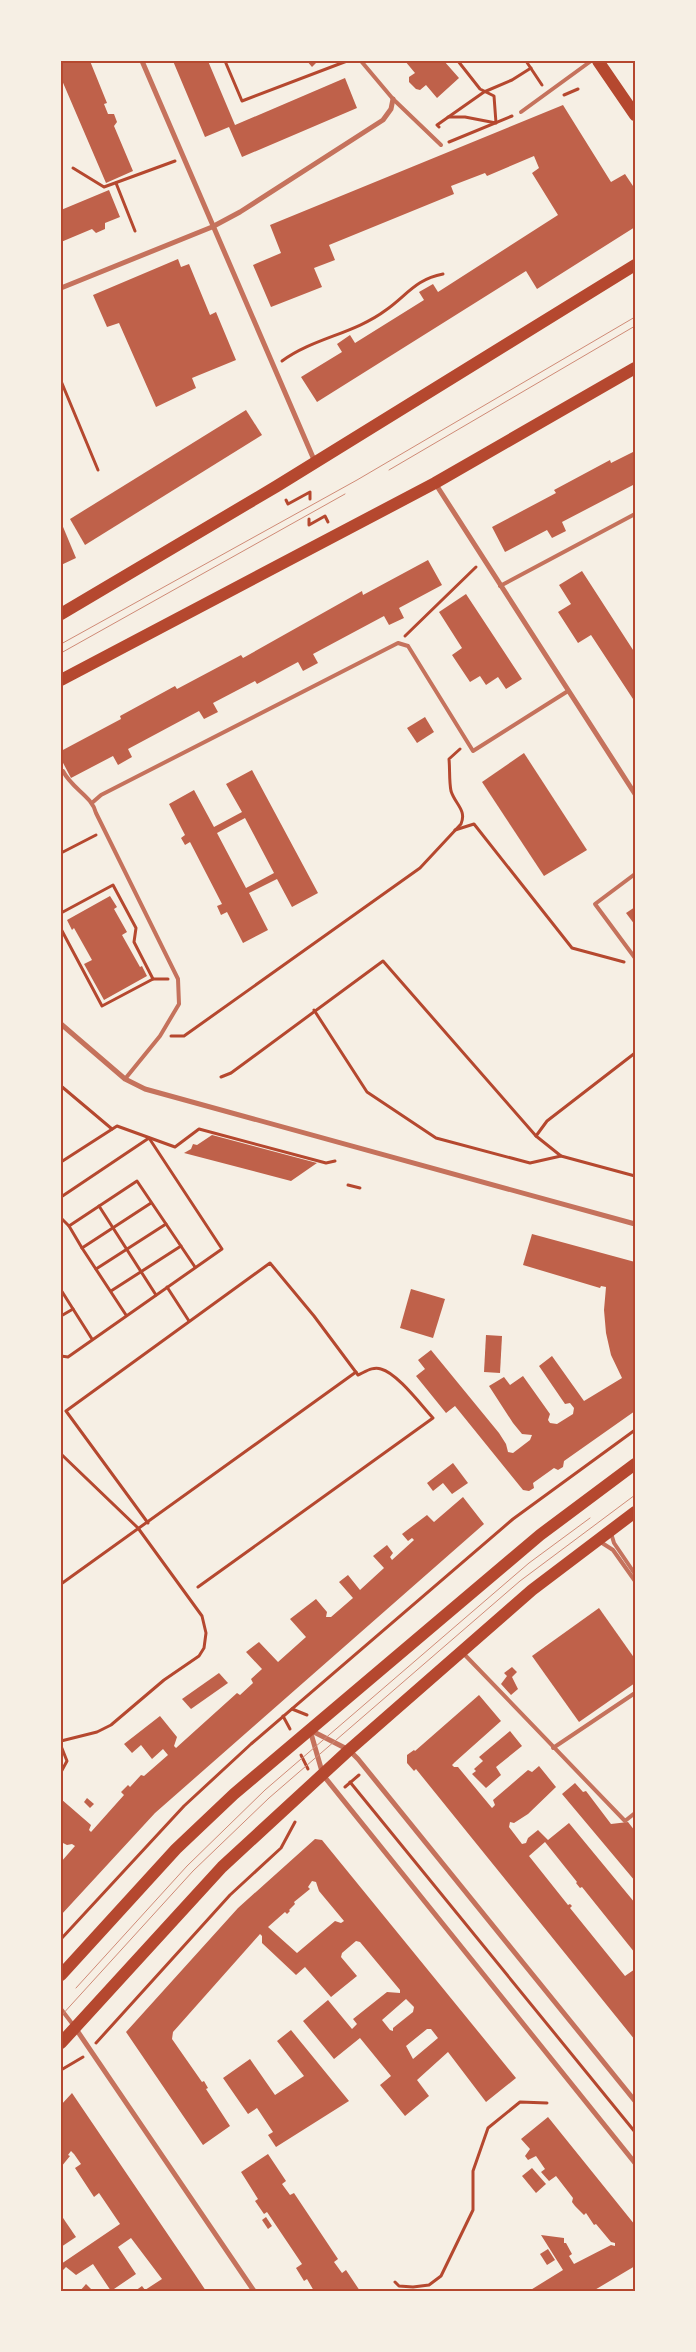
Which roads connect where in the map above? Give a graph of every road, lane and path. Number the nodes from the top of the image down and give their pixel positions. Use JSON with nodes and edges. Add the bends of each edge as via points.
{"nodes":[{"id":1,"x":142,"y":61,"type":"edge"},
{"id":2,"x":226,"y":61,"type":"edge"},
{"id":3,"x":347,"y":61,"type":"edge"},
{"id":4,"x":361,"y":61,"type":"edge"},
{"id":5,"x":458,"y":61,"type":"edge"},
{"id":6,"x":526,"y":61,"type":"edge"},
{"id":7,"x":591,"y":61,"type":"edge"},
{"id":8,"x":598,"y":61,"type":"edge"},
{"id":9,"x":531,"y":68,"type":"junction"},
{"id":10,"x":484,"y":92,"type":"junction"},
{"id":11,"x":547,"y":93,"type":"junction"},
{"id":12,"x":393,"y":98,"type":"junction"},
{"id":13,"x":522,"y":112,"type":"joint"},
{"id":14,"x":635,"y":115,"type":"edge"},
{"id":15,"x":448,"y":117,"type":"junction"},
{"id":16,"x":496,"y":123,"type":"junction"},
{"id":17,"x":438,"y":125,"type":"dead end"},
{"id":18,"x":441,"y":146,"type":"joint"},
{"id":19,"x":182,"y":158,"type":"junction"},
{"id":20,"x":73,"y":168,"type":"dead end"},
{"id":21,"x":116,"y":183,"type":"junction"},
{"id":22,"x":212,"y":227,"type":"junction"},
{"id":23,"x":135,"y":230,"type":"dead end"},
{"id":24,"x":635,"y":265,"type":"edge"},
{"id":25,"x":443,"y":274,"type":"dead end"},
{"id":26,"x":61,"y":288,"type":"edge"},
{"id":27,"x":274,"y":368,"type":"junction"},
{"id":28,"x":635,"y":368,"type":"edge"},
{"id":29,"x":61,"y":381,"type":"edge"},
{"id":30,"x":315,"y":462,"type":"junction"},
{"id":31,"x":98,"y":470,"type":"dead end"},
{"id":32,"x":435,"y":483,"type":"junction"},
{"id":33,"x":310,"y":498,"type":"dead end"},
{"id":34,"x":286,"y":500,"type":"dead end"},
{"id":35,"x":635,"y":514,"type":"edge"},
{"id":36,"x":310,"y":519,"type":"dead end"},
{"id":37,"x":328,"y":522,"type":"dead end"},
{"id":38,"x":484,"y":560,"type":"junction"},
{"id":39,"x":500,"y":586,"type":"junction"},
{"id":40,"x":61,"y":614,"type":"edge"},
{"id":41,"x":398,"y":643,"type":"junction"},
{"id":42,"x":61,"y":680,"type":"edge"},
{"id":43,"x":568,"y":691,"type":"junction"},
{"id":44,"x":468,"y":743,"type":"junction"},
{"id":45,"x":63,"y":771,"type":"dead end"},
{"id":46,"x":635,"y":794,"type":"edge"},
{"id":47,"x":94,"y":802,"type":"junction"},
{"id":48,"x":105,"y":831,"type":"junction"},
{"id":49,"x":452,"y":831,"type":"junction"},
{"id":50,"x":61,"y":853,"type":"edge"},
{"id":51,"x":635,"y":874,"type":"edge"},
{"id":52,"x":61,"y":913,"type":"edge"},
{"id":53,"x":61,"y":929,"type":"edge"},
{"id":54,"x":635,"y":958,"type":"edge"},
{"id":55,"x":626,"y":962,"type":"dead end"},
{"id":56,"x":314,"y":1010,"type":"junction"},
{"id":57,"x":61,"y":1024,"type":"edge"},
{"id":58,"x":184,"y":1036,"type":"dead end"},
{"id":59,"x":635,"y":1054,"type":"edge"},
{"id":60,"x":221,"y":1077,"type":"dead end"},
{"id":61,"x":125,"y":1079,"type":"junction"},
{"id":62,"x":61,"y":1086,"type":"edge"},
{"id":63,"x":112,"y":1129,"type":"junction"},
{"id":64,"x":536,"y":1136,"type":"junction"},
{"id":65,"x":149,"y":1138,"type":"junction"},
{"id":66,"x":561,"y":1156,"type":"junction"},
{"id":67,"x":335,"y":1161,"type":"dead end"},
{"id":68,"x":61,"y":1162,"type":"edge"},
{"id":69,"x":635,"y":1176,"type":"edge"},
{"id":70,"x":348,"y":1185,"type":"dead end"},
{"id":71,"x":360,"y":1188,"type":"dead end"},
{"id":72,"x":61,"y":1197,"type":"edge"},
{"id":73,"x":151,"y":1203,"type":"junction"},
{"id":74,"x":99,"y":1206,"type":"junction"},
{"id":75,"x":61,"y":1218,"type":"edge"},
{"id":76,"x":166,"y":1224,"type":"junction"},
{"id":77,"x":635,"y":1224,"type":"edge"},
{"id":78,"x":69,"y":1226,"type":"junction"},
{"id":79,"x":113,"y":1228,"type":"junction"},
{"id":80,"x":180,"y":1246,"type":"junction"},
{"id":81,"x":82,"y":1248,"type":"junction"},
{"id":82,"x":126,"y":1249,"type":"junction"},
{"id":83,"x":195,"y":1267,"type":"junction"},
{"id":84,"x":96,"y":1269,"type":"junction"},
{"id":85,"x":141,"y":1271,"type":"junction"},
{"id":86,"x":167,"y":1287,"type":"junction"},
{"id":87,"x":61,"y":1290,"type":"edge"},
{"id":88,"x":110,"y":1291,"type":"junction"},
{"id":89,"x":156,"y":1295,"type":"junction"},
{"id":90,"x":73,"y":1309,"type":"junction"},
{"id":91,"x":126,"y":1315,"type":"junction"},
{"id":92,"x":61,"y":1316,"type":"edge"},
{"id":93,"x":189,"y":1321,"type":"junction"},
{"id":94,"x":92,"y":1339,"type":"junction"},
{"id":95,"x":61,"y":1356,"type":"edge"},
{"id":96,"x":356,"y":1372,"type":"junction"},
{"id":97,"x":635,"y":1430,"type":"edge"},
{"id":98,"x":61,"y":1454,"type":"edge"},
{"id":99,"x":635,"y":1464,"type":"edge"},
{"id":100,"x":635,"y":1512,"type":"edge"},
{"id":101,"x":148,"y":1523,"type":"junction"},
{"id":102,"x":138,"y":1528,"type":"junction"},
{"id":103,"x":610,"y":1530,"type":"junction"},
{"id":104,"x":597,"y":1540,"type":"junction"},
{"id":105,"x":635,"y":1574,"type":"edge"},
{"id":106,"x":635,"y":1581,"type":"edge"},
{"id":107,"x":61,"y":1584,"type":"edge"},
{"id":108,"x":198,"y":1587,"type":"dead end"},
{"id":109,"x":462,"y":1651,"type":"junction"},
{"id":110,"x":635,"y":1693,"type":"edge"},
{"id":111,"x":292,"y":1709,"type":"junction"},
{"id":112,"x":284,"y":1716,"type":"junction"},
{"id":113,"x":308,"y":1716,"type":"dead end"},
{"id":114,"x":310,"y":1730,"type":"junction"},
{"id":115,"x":292,"y":1732,"type":"dead end"},
{"id":116,"x":61,"y":1741,"type":"edge"},
{"id":117,"x":61,"y":1746,"type":"edge"},
{"id":118,"x":553,"y":1748,"type":"junction"},
{"id":119,"x":349,"y":1750,"type":"junction"},
{"id":120,"x":61,"y":1772,"type":"edge"},
{"id":121,"x":359,"y":1774,"type":"dead end"},
{"id":122,"x":323,"y":1776,"type":"junction"},
{"id":123,"x":350,"y":1782,"type":"junction"},
{"id":124,"x":342,"y":1790,"type":"dead end"},
{"id":125,"x":635,"y":1813,"type":"edge"},
{"id":126,"x":298,"y":1817,"type":"dead end"},
{"id":127,"x":61,"y":1939,"type":"edge"},
{"id":128,"x":61,"y":1975,"type":"edge"},
{"id":129,"x":61,"y":2009,"type":"edge"},
{"id":130,"x":75,"y":2028,"type":"junction"},
{"id":131,"x":61,"y":2043,"type":"edge"},
{"id":132,"x":96,"y":2043,"type":"dead end"},
{"id":133,"x":85,"y":2055,"type":"dead end"},
{"id":134,"x":61,"y":2070,"type":"edge"},
{"id":135,"x":635,"y":2102,"type":"edge"},
{"id":136,"x":547,"y":2103,"type":"dead end"},
{"id":137,"x":635,"y":2132,"type":"edge"},
{"id":138,"x":635,"y":2162,"type":"edge"},
{"id":139,"x":396,"y":2282,"type":"dead end"},
{"id":140,"x":254,"y":2291,"type":"edge"}],
"edges":[{"from":1,"to":19,"type":"street"},
{"from":2,"to":3,"type":"path","via":[[242,101]]},
{"from":4,"to":12,"type":"lane"},
{"from":5,"to":10,"type":"path"},
{"from":6,"to":9,"type":"path"},
{"from":7,"to":11,"type":"lane"},
{"from":8,"to":14,"type":"main road"},
{"from":9,"to":10,"type":"path"},
{"from":9,"to":11,"type":"path"},
{"from":10,"to":15,"type":"path"},
{"from":10,"to":16,"type":"path","via":[[494,96]]},
{"from":11,"to":13,"type":"lane"},
{"from":12,"to":18,"type":"lane"},
{"from":12,"to":22,"type":"street","via":[[391,109],[383,120]]},
{"from":13,"to":16,"type":"path"},
{"from":15,"to":16,"type":"path"},
{"from":15,"to":17,"type":"path"},
{"from":16,"to":18,"type":"path"},
{"from":19,"to":21,"type":"path"},
{"from":19,"to":22,"type":"street"},
{"from":20,"to":21,"type":"path","via":[[104,187]]},
{"from":21,"to":23,"type":"path"},
{"from":22,"to":26,"type":"street"},
{"from":22,"to":27,"type":"street"},
{"from":24,"to":30,"type":"main road"},
{"from":25,"to":27,"type":"path","via":[[412,286],[386,310],[362,325],[296,351]]},
{"from":27,"to":30,"type":"street"},
{"from":28,"to":32,"type":"main road"},
{"from":29,"to":31,"type":"path"},
{"from":30,"to":40,"type":"main road"},
{"from":32,"to":38,"type":"street"},
{"from":32,"to":42,"type":"main road"},
{"from":33,"to":34,"type":"path","via":[[310,492],[288,504]]},
{"from":35,"to":39,"type":"lane"},
{"from":36,"to":37,"type":"path","via":[[309,525],[325,516]]},
{"from":38,"to":39,"type":"street"},
{"from":38,"to":41,"type":"path"},
{"from":39,"to":43,"type":"street"},
{"from":41,"to":44,"type":"lane","via":[[408,646]]},
{"from":41,"to":47,"type":"lane","via":[[101,795]]},
{"from":43,"to":44,"type":"lane","via":[[473,750]]},
{"from":43,"to":46,"type":"street"},
{"from":44,"to":49,"type":"path","via":[[449,759],[452,793],[464,818]]},
{"from":45,"to":47,"type":"lane","via":[[69,782]]},
{"from":47,"to":48,"type":"lane"},
{"from":48,"to":50,"type":"path"},
{"from":48,"to":61,"type":"lane","via":[[178,980],[179,988],[180,1004],[160,1036]]},
{"from":49,"to":55,"type":"path","via":[[474,824],[572,948]]},
{"from":49,"to":58,"type":"path","via":[[420,868]]},
{"from":51,"to":54,"type":"lane","via":[[595,904]]},
{"from":52,"to":53,"type":"path","via":[[113,885],[136,928],[134,942],[154,979],[102,1006]]},
{"from":56,"to":60,"type":"path","via":[[231,1073]]},
{"from":56,"to":64,"type":"path","via":[[382,961]]},
{"from":56,"to":66,"type":"path","via":[[367,1092],[436,1138],[530,1163]]},
{"from":57,"to":61,"type":"street"},
{"from":59,"to":64,"type":"path","via":[[547,1121]]},
{"from":61,"to":77,"type":"street","via":[[160,1094]]},
{"from":62,"to":63,"type":"path"},
{"from":63,"to":65,"type":"path","via":[[117,1126]]},
{"from":63,"to":68,"type":"path"},
{"from":64,"to":66,"type":"path"},
{"from":65,"to":67,"type":"path","via":[[175,1147],[200,1129],[326,1163]]},
{"from":65,"to":72,"type":"path"},
{"from":65,"to":83,"type":"path","via":[[222,1249]]},
{"from":66,"to":69,"type":"path"},
{"from":70,"to":71,"type":"path"},
{"from":73,"to":74,"type":"path","via":[[136,1181]]},
{"from":73,"to":76,"type":"path"},
{"from":73,"to":79,"type":"path"},
{"from":74,"to":78,"type":"path"},
{"from":74,"to":79,"type":"path"},
{"from":75,"to":78,"type":"path"},
{"from":76,"to":80,"type":"path"},
{"from":76,"to":82,"type":"path"},
{"from":78,"to":81,"type":"path"},
{"from":79,"to":81,"type":"path"},
{"from":79,"to":82,"type":"path"},
{"from":80,"to":83,"type":"path"},
{"from":80,"to":85,"type":"path"},
{"from":81,"to":84,"type":"path"},
{"from":82,"to":84,"type":"path"},
{"from":82,"to":85,"type":"path"},
{"from":83,"to":86,"type":"path"},
{"from":84,"to":88,"type":"path"},
{"from":85,"to":88,"type":"path"},
{"from":85,"to":89,"type":"path"},
{"from":86,"to":89,"type":"path"},
{"from":86,"to":93,"type":"path"},
{"from":87,"to":90,"type":"path"},
{"from":88,"to":91,"type":"path"},
{"from":89,"to":91,"type":"path"},
{"from":90,"to":92,"type":"path"},
{"from":90,"to":94,"type":"path"},
{"from":91,"to":94,"type":"path"},
{"from":93,"to":96,"type":"path","via":[[270,1263]]},
{"from":93,"to":101,"type":"path","via":[[66,1411]]},
{"from":94,"to":95,"type":"path","via":[[68,1357]]},
{"from":96,"to":101,"type":"path"},
{"from":96,"to":108,"type":"path","via":[[358,1375],[380,1368],[433,1418]]},
{"from":97,"to":111,"type":"path","via":[[513,1519]]},
{"from":98,"to":102,"type":"path"},
{"from":99,"to":114,"type":"main road","via":[[540,1535]]},
{"from":100,"to":103,"type":"main road"},
{"from":101,"to":102,"type":"path"},
{"from":102,"to":107,"type":"path"},
{"from":102,"to":116,"type":"path","via":[[202,1616],[206,1624],[204,1648],[192,1662],[164,1680],[111,1725]]},
{"from":103,"to":104,"type":"main road"},
{"from":103,"to":105,"type":"lane","via":[[614,1543]]},
{"from":104,"to":106,"type":"lane","via":[[613,1550]]},
{"from":104,"to":109,"type":"main road","via":[[532,1590]]},
{"from":109,"to":118,"type":"lane"},
{"from":109,"to":119,"type":"main road"},
{"from":110,"to":118,"type":"lane"},
{"from":111,"to":112,"type":"path"},
{"from":111,"to":113,"type":"path"},
{"from":112,"to":115,"type":"path"},
{"from":112,"to":127,"type":"path","via":[[184,1806]]},
{"from":114,"to":119,"type":"street"},
{"from":114,"to":122,"type":"street"},
{"from":114,"to":128,"type":"main road","via":[[234,1794],[176,1849]]},
{"from":117,"to":120,"type":"path","via":[[68,1761]]},
{"from":118,"to":125,"type":"lane","via":[[625,1821]]},
{"from":119,"to":122,"type":"main road"},
{"from":119,"to":135,"type":"street"},
{"from":121,"to":123,"type":"path"},
{"from":122,"to":130,"type":"main road","via":[[217,1873]]},
{"from":122,"to":138,"type":"street"},
{"from":123,"to":124,"type":"path"},
{"from":123,"to":137,"type":"path"},
{"from":126,"to":132,"type":"path","via":[[281,1848],[230,1895]]},
{"from":129,"to":130,"type":"lane"},
{"from":130,"to":131,"type":"main road"},
{"from":130,"to":140,"type":"street"},
{"from":133,"to":134,"type":"path"},
{"from":136,"to":139,"type":"path","via":[[520,2102],[488,2128],[474,2171],[472,2210],[441,2276],[429,2285],[399,2286]]}]}
